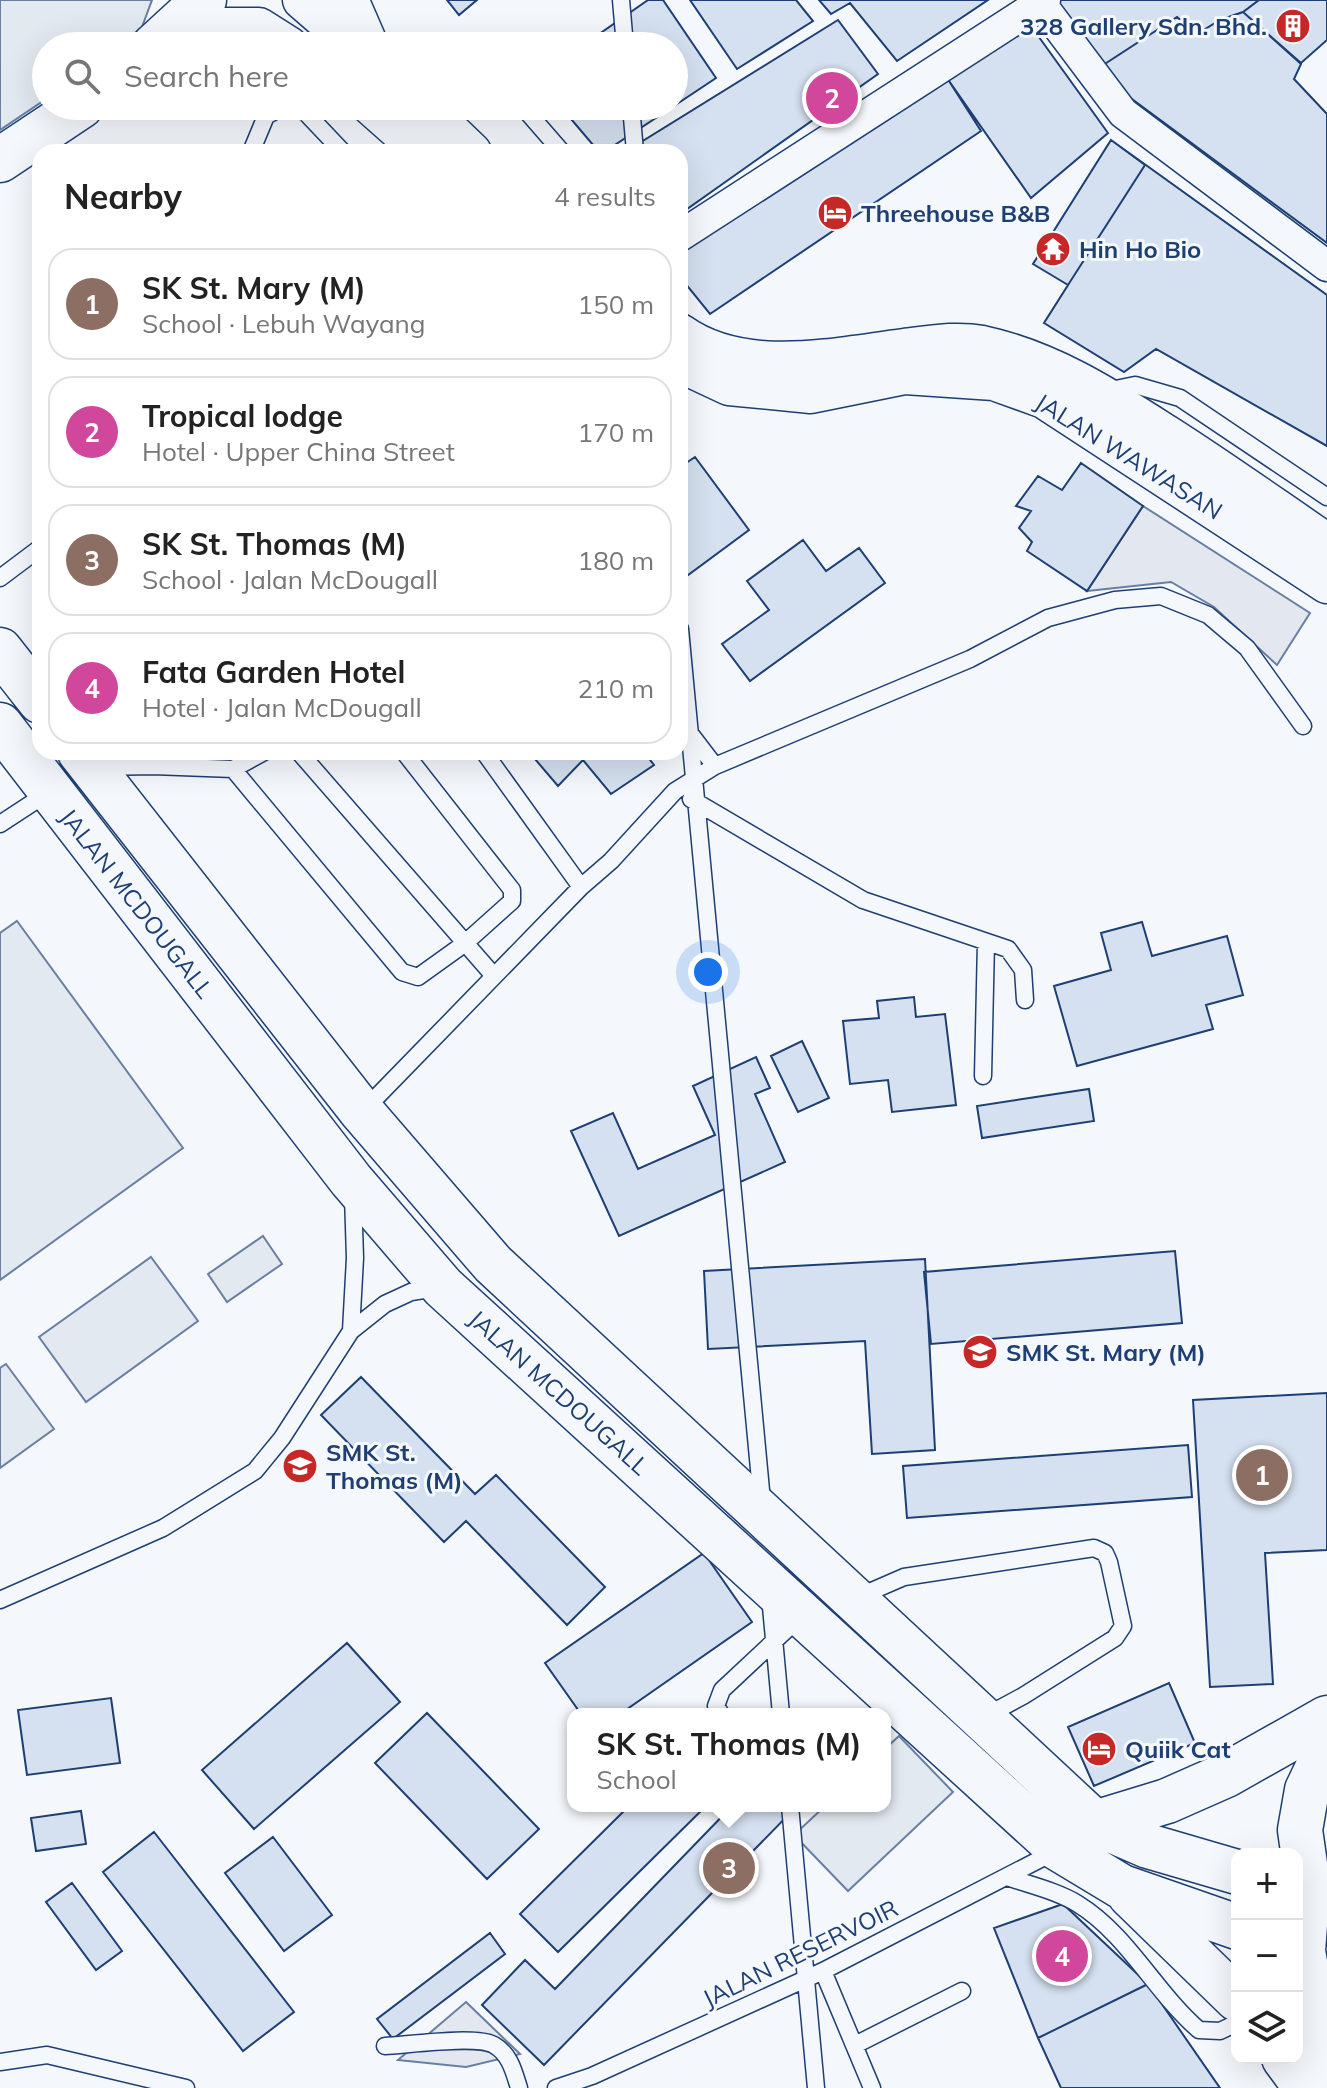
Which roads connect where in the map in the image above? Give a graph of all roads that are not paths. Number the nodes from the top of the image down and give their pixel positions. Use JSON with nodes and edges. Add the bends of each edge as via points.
{"nodes":[{"id":1,"x":204,"y":0,"type":"edge"},
{"id":2,"x":302,"y":0,"type":"edge"},
{"id":3,"x":346,"y":0,"type":"edge"},
{"id":4,"x":621,"y":0,"type":"edge"},
{"id":5,"x":1041,"y":1,"type":"edge"},
{"id":6,"x":170,"y":32,"type":"edge"},
{"id":7,"x":196,"y":32,"type":"edge"},
{"id":8,"x":267,"y":32,"type":"edge"},
{"id":9,"x":339,"y":32,"type":"edge"},
{"id":10,"x":360,"y":32,"type":"edge"},
{"id":11,"x":624,"y":32,"type":"edge"},
{"id":12,"x":60,"y":120,"type":"edge"},
{"id":13,"x":264,"y":120,"type":"edge"},
{"id":14,"x":313,"y":120,"type":"edge"},
{"id":15,"x":387,"y":120,"type":"edge"},
{"id":16,"x":439,"y":120,"type":"edge"},
{"id":17,"x":534,"y":120,"type":"edge"},
{"id":18,"x":632,"y":120,"type":"edge"},
{"id":19,"x":254,"y":144,"type":"edge"},
{"id":20,"x":335,"y":144,"type":"edge"},
{"id":21,"x":414,"y":144,"type":"edge"},
{"id":22,"x":464,"y":144,"type":"edge"},
{"id":23,"x":555,"y":144,"type":"edge"},
{"id":24,"x":634,"y":144,"type":"edge"},
{"id":25,"x":0,"y":160,"type":"edge"},
{"id":26,"x":688,"y":231,"type":"edge"},
{"id":27,"x":1327,"y":266,"type":"edge"},
{"id":28,"x":688,"y":337,"type":"edge"},
{"id":29,"x":688,"y":367,"type":"edge"},
{"id":30,"x":1101,"y":392,"type":"junction"},
{"id":31,"x":1327,"y":497,"type":"edge"},
{"id":32,"x":1327,"y":543,"type":"edge"},
{"id":33,"x":32,"y":554,"type":"edge"},
{"id":34,"x":0,"y":578,"type":"edge"},
{"id":35,"x":1327,"y":584,"type":"edge"},
{"id":36,"x":0,"y":650,"type":"edge"},
{"id":37,"x":32,"y":691,"type":"edge"},
{"id":38,"x":688,"y":715,"type":"edge"},
{"id":39,"x":0,"y":725,"type":"edge"},
{"id":40,"x":1303,"y":726,"type":"dead end"},
{"id":41,"x":688,"y":731,"type":"edge"},
{"id":42,"x":86,"y":760,"type":"edge"},
{"id":43,"x":249,"y":760,"type":"edge"},
{"id":44,"x":306,"y":760,"type":"edge"},
{"id":45,"x":410,"y":760,"type":"edge"},
{"id":46,"x":490,"y":760,"type":"edge"},
{"id":47,"x":715,"y":766,"type":"junction"},
{"id":48,"x":233,"y":769,"type":"junction"},
{"id":49,"x":50,"y":791,"type":"junction"},
{"id":50,"x":675,"y":791,"type":"junction"},
{"id":51,"x":0,"y":824,"type":"edge"},
{"id":52,"x":581,"y":887,"type":"junction"},
{"id":53,"x":986,"y":942,"type":"junction"},
{"id":54,"x":464,"y":944,"type":"junction"},
{"id":55,"x":494,"y":976,"type":"junction"},
{"id":56,"x":1025,"y":1000,"type":"dead end"},
{"id":57,"x":983,"y":1076,"type":"dead end"},
{"id":58,"x":362,"y":1112,"type":"junction"},
{"id":59,"x":351,"y":1180,"type":"junction"},
{"id":60,"x":443,"y":1287,"type":"junction"},
{"id":61,"x":351,"y":1331,"type":"junction"},
{"id":62,"x":853,"y":1599,"type":"junction"},
{"id":63,"x":0,"y":1600,"type":"edge"},
{"id":64,"x":802,"y":1615,"type":"junction"},
{"id":65,"x":717,"y":1708,"type":"edge"},
{"id":66,"x":780,"y":1708,"type":"edge"},
{"id":67,"x":981,"y":1718,"type":"junction"},
{"id":68,"x":1327,"y":1718,"type":"edge"},
{"id":69,"x":1327,"y":1748,"type":"edge"},
{"id":70,"x":791,"y":1812,"type":"edge"},
{"id":71,"x":1095,"y":1823,"type":"junction"},
{"id":72,"x":1059,"y":1849,"type":"junction"},
{"id":73,"x":1231,"y":1870,"type":"edge"},
{"id":74,"x":1007,"y":1877,"type":"junction"},
{"id":75,"x":1311,"y":1885,"type":"edge"},
{"id":76,"x":1122,"y":1887,"type":"junction"},
{"id":77,"x":1231,"y":1925,"type":"edge"},
{"id":78,"x":1309,"y":1951,"type":"edge"},
{"id":79,"x":823,"y":1971,"type":"junction"},
{"id":80,"x":962,"y":1991,"type":"dead end"},
{"id":81,"x":1231,"y":1993,"type":"edge"},
{"id":82,"x":1231,"y":2026,"type":"edge"},
{"id":83,"x":855,"y":2045,"type":"junction"},
{"id":84,"x":385,"y":2046,"type":"dead end"},
{"id":85,"x":0,"y":2062,"type":"edge"},
{"id":86,"x":1288,"y":2064,"type":"edge"},
{"id":87,"x":186,"y":2088,"type":"edge"},
{"id":88,"x":519,"y":2088,"type":"edge"},
{"id":89,"x":556,"y":2088,"type":"edge"},
{"id":90,"x":816,"y":2088,"type":"edge"},
{"id":91,"x":872,"y":2088,"type":"edge"},
{"id":92,"x":1306,"y":2088,"type":"edge"},
{"id":93,"x":1327,"y":2088,"type":"edge"}],
"edges":[{"from":1,"to":6,"type":"main road"},
{"from":2,"to":9,"type":"street"},
{"from":3,"to":10,"type":"main road"},
{"from":4,"to":11,"type":"lane"},
{"from":5,"to":26,"type":"street"},
{"from":5,"to":27,"type":"street","via":[[1123,113]]},
{"from":7,"to":8,"type":"street","via":[[259,27]]},
{"from":12,"to":25,"type":"main road"},
{"from":13,"to":19,"type":"lane"},
{"from":14,"to":20,"type":"lane"},
{"from":15,"to":21,"type":"street"},
{"from":16,"to":22,"type":"street"},
{"from":17,"to":23,"type":"lane"},
{"from":18,"to":24,"type":"lane"},
{"from":28,"to":30,"type":"street","name":"JALAN WAWASAN","via":[[727,354],[766,361],[951,342],[982,345],[1046,365]]},
{"from":29,"to":35,"type":"street","name":"JALAN WAWASAN","via":[[729,386],[811,394],[905,375],[994,381],[1044,399]]},
{"from":30,"to":31,"type":"lane","via":[[1135,385],[1180,398]]},
{"from":30,"to":32,"type":"street","name":"JALAN WAWASAN"},
{"from":33,"to":34,"type":"lane"},
{"from":36,"to":37,"type":"main road"},
{"from":38,"to":66,"type":"lane"},
{"from":39,"to":49,"type":"main road","name":"JALAN MCDOUGALL"},
{"from":40,"to":47,"type":"lane","via":[[1247,648],[1208,615],[1161,596],[1115,600],[1048,618],[970,659]]},
{"from":41,"to":47,"type":"lane"},
{"from":42,"to":48,"type":"lane"},
{"from":42,"to":58,"type":"main road","name":"JALAN MCDOUGALL"},
{"from":43,"to":48,"type":"lane"},
{"from":44,"to":54,"type":"lane"},
{"from":45,"to":54,"type":"lane","via":[[512,890],[512,901]]},
{"from":46,"to":52,"type":"lane"},
{"from":47,"to":50,"type":"lane"},
{"from":48,"to":54,"type":"lane","via":[[402,972],[418,977]]},
{"from":49,"to":51,"type":"lane"},
{"from":49,"to":59,"type":"main road","name":"JALAN MCDOUGALL"},
{"from":50,"to":52,"type":"lane"},
{"from":50,"to":53,"type":"lane","via":[[863,900]]},
{"from":52,"to":55,"type":"lane"},
{"from":53,"to":56,"type":"lane","via":[[1008,949],[1023,970]]},
{"from":53,"to":57,"type":"lane"},
{"from":54,"to":55,"type":"lane"},
{"from":55,"to":58,"type":"lane"},
{"from":58,"to":62,"type":"main road","name":"JALAN MCDOUGALL","via":[[493,1264]]},
{"from":59,"to":60,"type":"main road","name":"JALAN MCDOUGALL"},
{"from":59,"to":61,"type":"lane"},
{"from":60,"to":61,"type":"lane","via":[[411,1292],[385,1304]]},
{"from":60,"to":64,"type":"main road","name":"JALAN MCDOUGALL"},
{"from":61,"to":63,"type":"lane","via":[[255,1471],[163,1528]]},
{"from":62,"to":67,"type":"main road","name":"JALAN MCDOUGALL"},
{"from":62,"to":67,"type":"lane","via":[[904,1577],[1094,1548],[1105,1553],[1123,1626],[1115,1638]]},
{"from":64,"to":65,"type":"lane","via":[[722,1690]]},
{"from":64,"to":72,"type":"main road","name":"JALAN MCDOUGALL"},
{"from":67,"to":71,"type":"main road","name":"JALAN MCDOUGALL"},
{"from":68,"to":71,"type":"main road","via":[[1226,1775],[1167,1801]]},
{"from":69,"to":75,"type":"main road","via":[[1307,1790],[1300,1830]]},
{"from":70,"to":90,"type":"lane"},
{"from":71,"to":73,"type":"main road","name":"JALAN MCDOUGALL","via":[[1148,1846]]},
{"from":72,"to":74,"type":"lane","name":"JALAN RESERVOIR"},
{"from":72,"to":76,"type":"main road","name":"JALAN MCDOUGALL"},
{"from":74,"to":79,"type":"lane","name":"JALAN RESERVOIR"},
{"from":74,"to":82,"type":"lane","via":[[1075,1902],[1106,1924],[1199,2030]]},
{"from":75,"to":78,"type":"main road"},
{"from":76,"to":77,"type":"main road","name":"JALAN MCDOUGALL"},
{"from":76,"to":81,"type":"main road"},
{"from":78,"to":93,"type":"main road"},
{"from":79,"to":83,"type":"lane"},
{"from":79,"to":89,"type":"lane","name":"JALAN RESERVOIR"},
{"from":80,"to":83,"type":"lane"},
{"from":83,"to":91,"type":"lane"},
{"from":84,"to":88,"type":"lane","via":[[473,2040],[493,2044],[510,2060]]},
{"from":85,"to":87,"type":"lane","via":[[47,2055]]},
{"from":86,"to":92,"type":"main road"}]}
